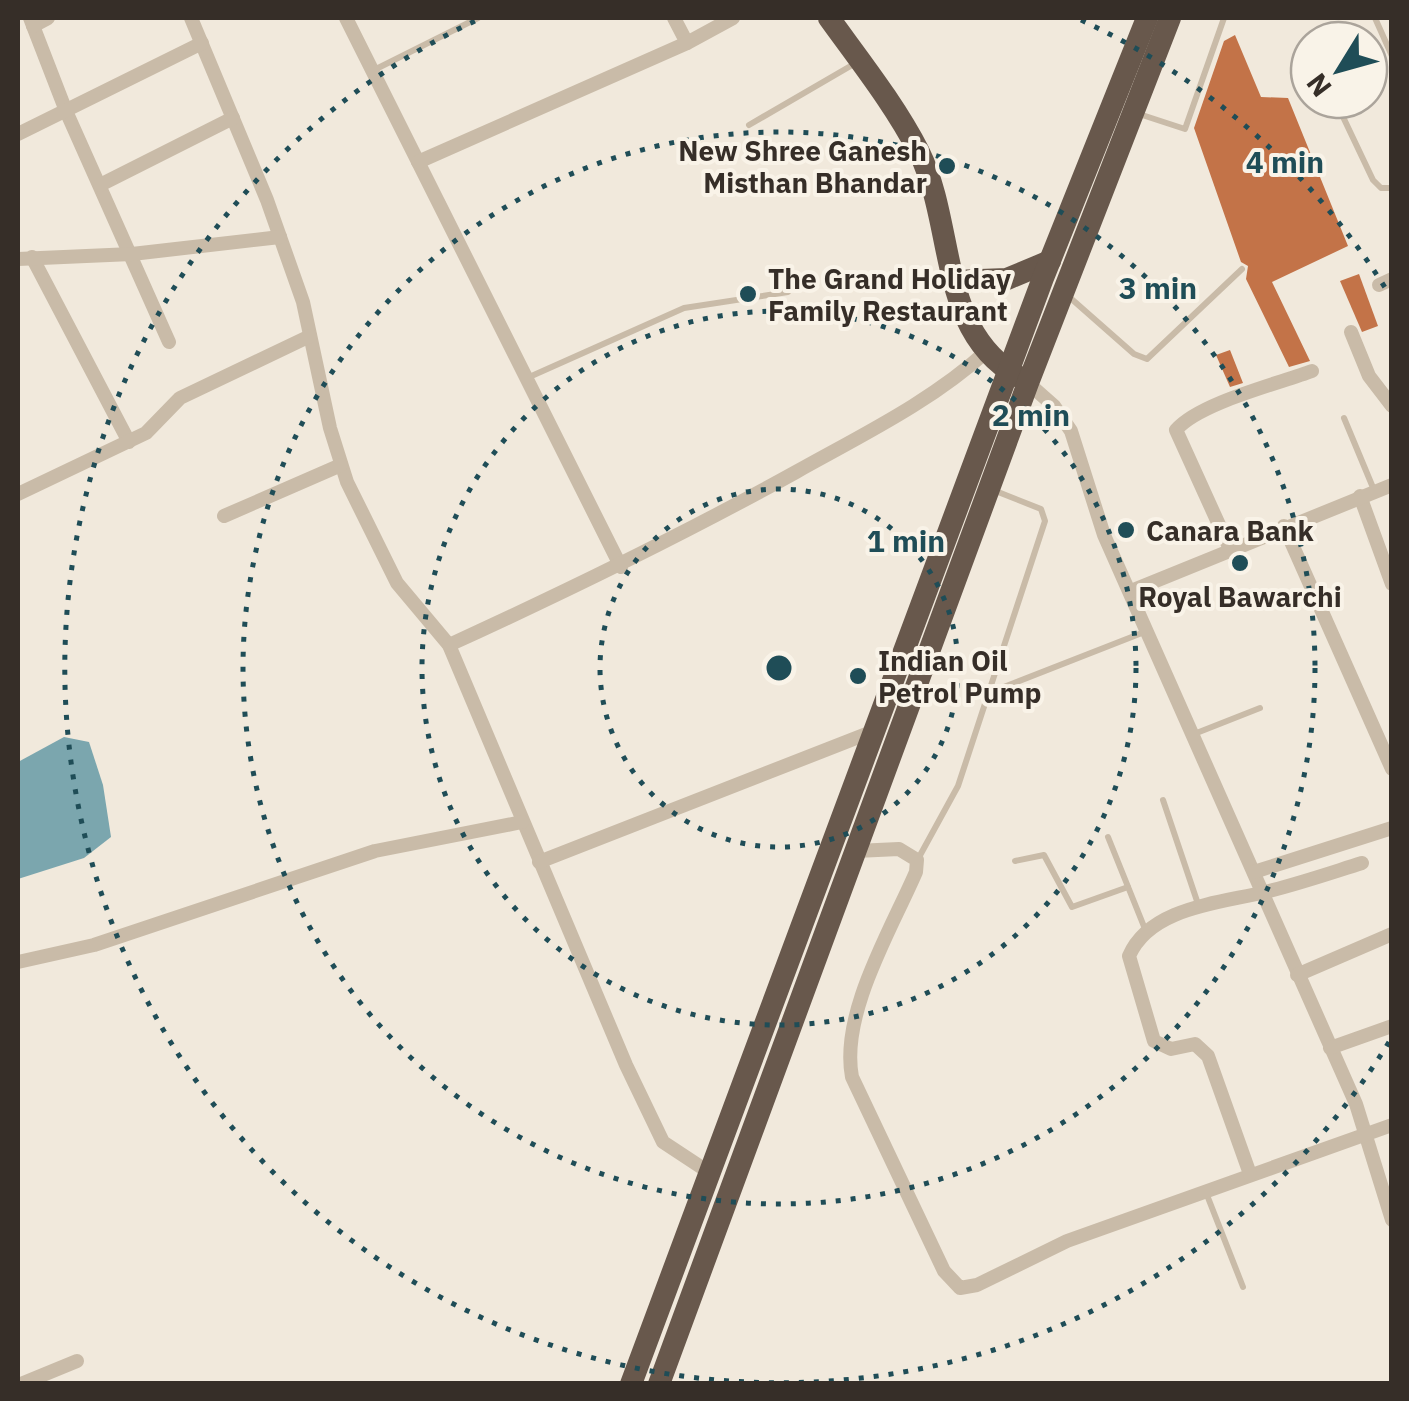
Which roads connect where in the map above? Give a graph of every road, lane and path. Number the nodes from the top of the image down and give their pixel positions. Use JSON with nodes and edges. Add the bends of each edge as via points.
{"nodes":[{"id":1,"x":48,"y":18,"type":"edge"},
{"id":2,"x":192,"y":18,"type":"edge"},
{"id":3,"x":346,"y":18,"type":"edge"},
{"id":4,"x":478,"y":18,"type":"edge"},
{"id":5,"x":674,"y":18,"type":"edge"},
{"id":6,"x":733,"y":18,"type":"edge"},
{"id":7,"x":829,"y":18,"type":"edge"},
{"id":8,"x":1147,"y":18,"type":"edge"},
{"id":9,"x":1170,"y":18,"type":"edge"},
{"id":10,"x":1224,"y":18,"type":"edge"},
{"id":11,"x":1375,"y":18,"type":"edge"},
{"id":12,"x":31,"y":22,"type":"edge"},
{"id":13,"x":202,"y":43,"type":"junction"},
{"id":14,"x":687,"y":43,"type":"junction"},
{"id":15,"x":1392,"y":56,"type":"edge"},
{"id":16,"x":859,"y":61,"type":"junction"},
{"id":17,"x":373,"y":71,"type":"junction"},
{"id":18,"x":66,"y":111,"type":"junction"},
{"id":19,"x":1135,"y":112,"type":"junction"},
{"id":20,"x":233,"y":118,"type":"junction"},
{"id":21,"x":1344,"y":120,"type":"edge"},
{"id":22,"x":750,"y":125,"type":"dead end"},
{"id":23,"x":18,"y":134,"type":"edge"},
{"id":24,"x":418,"y":162,"type":"junction"},
{"id":25,"x":100,"y":185,"type":"junction"},
{"id":26,"x":1392,"y":188,"type":"edge"},
{"id":27,"x":280,"y":238,"type":"junction"},
{"id":28,"x":132,"y":254,"type":"junction"},
{"id":29,"x":25,"y":258,"type":"edge"},
{"id":30,"x":1050,"y":261,"type":"junction"},
{"id":31,"x":1242,"y":270,"type":"dead end"},
{"id":32,"x":953,"y":281,"type":"junction"},
{"id":33,"x":788,"y":292,"type":"dead end"},
{"id":34,"x":1066,"y":294,"type":"junction"},
{"id":35,"x":1352,"y":332,"type":"dead end"},
{"id":36,"x":310,"y":336,"type":"junction"},
{"id":37,"x":169,"y":342,"type":"dead end"},
{"id":38,"x":988,"y":350,"type":"junction"},
{"id":39,"x":1312,"y":371,"type":"dead end"},
{"id":40,"x":1018,"y":377,"type":"junction"},
{"id":41,"x":526,"y":379,"type":"junction"},
{"id":42,"x":1392,"y":406,"type":"edge"},
{"id":43,"x":1344,"y":418,"type":"dead end"},
{"id":44,"x":129,"y":442,"type":"junction"},
{"id":45,"x":341,"y":465,"type":"junction"},
{"id":46,"x":1392,"y":484,"type":"edge"},
{"id":47,"x":989,"y":488,"type":"junction"},
{"id":48,"x":1367,"y":493,"type":"junction"},
{"id":49,"x":18,"y":494,"type":"edge"},
{"id":50,"x":224,"y":516,"type":"dead end"},
{"id":51,"x":1284,"y":526,"type":"junction"},
{"id":52,"x":1230,"y":549,"type":"junction"},
{"id":53,"x":622,"y":567,"type":"junction"},
{"id":54,"x":1392,"y":584,"type":"edge"},
{"id":55,"x":1131,"y":591,"type":"junction"},
{"id":56,"x":1148,"y":630,"type":"junction"},
{"id":57,"x":448,"y":645,"type":"junction"},
{"id":58,"x":991,"y":692,"type":"junction"},
{"id":59,"x":1260,"y":708,"type":"dead end"},
{"id":60,"x":875,"y":730,"type":"junction"},
{"id":61,"x":1193,"y":735,"type":"junction"},
{"id":62,"x":1392,"y":769,"type":"edge"},
{"id":63,"x":1164,"y":800,"type":"dead end"},
{"id":64,"x":522,"y":822,"type":"junction"},
{"id":65,"x":1392,"y":828,"type":"edge"},
{"id":66,"x":1108,"y":836,"type":"dead end"},
{"id":67,"x":856,"y":851,"type":"junction"},
{"id":68,"x":917,"y":860,"type":"junction"},
{"id":69,"x":539,"y":862,"type":"junction"},
{"id":70,"x":1015,"y":862,"type":"dead end"},
{"id":71,"x":1362,"y":863,"type":"dead end"},
{"id":72,"x":1254,"y":872,"type":"junction"},
{"id":73,"x":1128,"y":887,"type":"junction"},
{"id":74,"x":1264,"y":892,"type":"junction"},
{"id":75,"x":1199,"y":906,"type":"junction"},
{"id":76,"x":1392,"y":934,"type":"edge"},
{"id":77,"x":1147,"y":935,"type":"junction"},
{"id":78,"x":18,"y":962,"type":"edge"},
{"id":79,"x":1297,"y":974,"type":"junction"},
{"id":80,"x":1392,"y":1026,"type":"edge"},
{"id":81,"x":1330,"y":1048,"type":"junction"},
{"id":82,"x":1392,"y":1125,"type":"edge"},
{"id":83,"x":1368,"y":1134,"type":"junction"},
{"id":84,"x":710,"y":1173,"type":"junction"},
{"id":85,"x":1250,"y":1174,"type":"junction"},
{"id":86,"x":1205,"y":1190,"type":"junction"},
{"id":87,"x":1392,"y":1220,"type":"edge"},
{"id":88,"x":1242,"y":1286,"type":"dead end"},
{"id":89,"x":77,"y":1361,"type":"dead end"},
{"id":90,"x":21,"y":1384,"type":"edge"},
{"id":91,"x":630,"y":1384,"type":"edge"},
{"id":92,"x":659,"y":1384,"type":"edge"}],
"edges":[{"from":1,"to":12,"type":"street"},
{"from":2,"to":13,"type":"street"},
{"from":3,"to":17,"type":"street"},
{"from":4,"to":17,"type":"lane"},
{"from":5,"to":14,"type":"street"},
{"from":6,"to":14,"type":"street"},
{"from":7,"to":16,"type":"highway"},
{"from":8,"to":30,"type":"highway"},
{"from":9,"to":19,"type":"highway"},
{"from":10,"to":19,"type":"lane","via":[[1185,129]]},
{"from":11,"to":15,"type":"lane"},
{"from":12,"to":18,"type":"street"},
{"from":13,"to":18,"type":"street"},
{"from":13,"to":20,"type":"street"},
{"from":14,"to":24,"type":"street"},
{"from":16,"to":22,"type":"lane"},
{"from":16,"to":32,"type":"highway","via":[[920,153],[944,222]]},
{"from":17,"to":24,"type":"street"},
{"from":18,"to":23,"type":"street"},
{"from":18,"to":25,"type":"street"},
{"from":19,"to":34,"type":"highway"},
{"from":20,"to":25,"type":"street"},
{"from":20,"to":27,"type":"street"},
{"from":21,"to":26,"type":"lane","via":[[1373,180]]},
{"from":24,"to":41,"type":"street"},
{"from":25,"to":28,"type":"street"},
{"from":27,"to":28,"type":"street"},
{"from":27,"to":36,"type":"street"},
{"from":28,"to":29,"type":"street"},
{"from":28,"to":37,"type":"street"},
{"from":29,"to":44,"type":"street"},
{"from":30,"to":32,"type":"highway","via":[[1006,279]]},
{"from":30,"to":40,"type":"highway"},
{"from":31,"to":34,"type":"lane","via":[[1147,359]]},
{"from":32,"to":38,"type":"highway","via":[[971,331]]},
{"from":33,"to":41,"type":"lane","via":[[684,308]]},
{"from":34,"to":40,"type":"highway"},
{"from":35,"to":42,"type":"street","via":[[1369,376]]},
{"from":36,"to":44,"type":"street","via":[[180,398],[146,434]]},
{"from":36,"to":45,"type":"street"},
{"from":38,"to":40,"type":"highway"},
{"from":38,"to":53,"type":"street","via":[[915,405]]},
{"from":39,"to":52,"type":"street","via":[[1176,430]]},
{"from":40,"to":47,"type":"highway"},
{"from":40,"to":55,"type":"street","via":[[1072,431],[1099,521]]},
{"from":40,"to":60,"type":"highway"},
{"from":41,"to":53,"type":"street"},
{"from":43,"to":48,"type":"lane"},
{"from":44,"to":49,"type":"street"},
{"from":45,"to":50,"type":"street"},
{"from":45,"to":57,"type":"street","via":[[383,561]]},
{"from":46,"to":48,"type":"street"},
{"from":47,"to":58,"type":"lane","via":[[1045,515]]},
{"from":47,"to":67,"type":"highway"},
{"from":48,"to":51,"type":"street"},
{"from":48,"to":54,"type":"street"},
{"from":51,"to":52,"type":"street"},
{"from":51,"to":62,"type":"street"},
{"from":52,"to":55,"type":"street"},
{"from":53,"to":57,"type":"street"},
{"from":55,"to":56,"type":"street"},
{"from":56,"to":58,"type":"lane"},
{"from":56,"to":61,"type":"street"},
{"from":57,"to":64,"type":"street"},
{"from":58,"to":68,"type":"lane","via":[[958,786]]},
{"from":59,"to":61,"type":"lane"},
{"from":60,"to":69,"type":"street"},
{"from":60,"to":84,"type":"highway"},
{"from":61,"to":72,"type":"street"},
{"from":63,"to":75,"type":"lane"},
{"from":64,"to":69,"type":"street"},
{"from":64,"to":78,"type":"street","via":[[375,850],[94,946]]},
{"from":65,"to":72,"type":"street"},
{"from":66,"to":73,"type":"lane"},
{"from":67,"to":68,"type":"street","via":[[899,849]]},
{"from":67,"to":92,"type":"highway"},
{"from":68,"to":86,"type":"street","via":[[856,1012],[848,1054],[852,1077],[951,1283],[977,1285],[1067,1241]]},
{"from":69,"to":84,"type":"street","via":[[664,1142]]},
{"from":70,"to":73,"type":"lane","via":[[1044,855],[1072,907]]},
{"from":71,"to":74,"type":"street"},
{"from":72,"to":74,"type":"street"},
{"from":73,"to":77,"type":"lane"},
{"from":74,"to":75,"type":"street"},
{"from":74,"to":79,"type":"street"},
{"from":75,"to":77,"type":"street"},
{"from":76,"to":79,"type":"street"},
{"from":77,"to":85,"type":"street","via":[[1133,947],[1129,964],[1154,1041],[1171,1049],[1202,1048]]},
{"from":79,"to":81,"type":"street"},
{"from":80,"to":81,"type":"street"},
{"from":81,"to":83,"type":"street"},
{"from":82,"to":83,"type":"street"},
{"from":83,"to":85,"type":"street"},
{"from":83,"to":87,"type":"street"},
{"from":84,"to":91,"type":"highway"},
{"from":85,"to":86,"type":"street"},
{"from":86,"to":88,"type":"lane"},
{"from":89,"to":90,"type":"street"}]}
